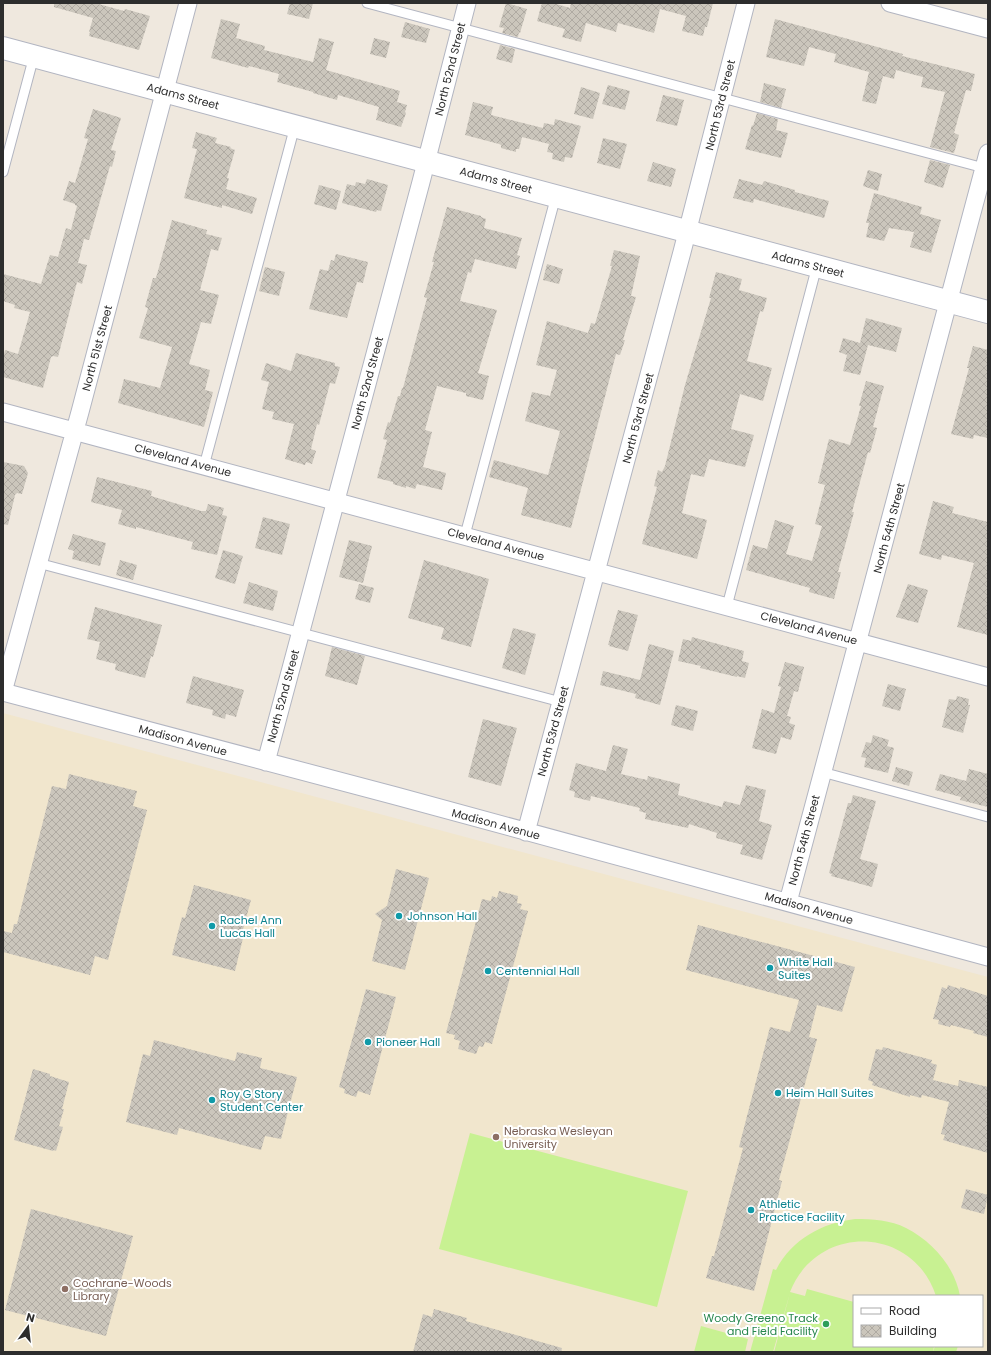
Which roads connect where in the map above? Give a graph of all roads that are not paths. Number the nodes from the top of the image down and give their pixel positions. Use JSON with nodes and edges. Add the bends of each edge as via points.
{"nodes":[{"id":1,"x":188,"y":3,"type":"edge"},
{"id":2,"x":367,"y":3,"type":"edge"},
{"id":3,"x":467,"y":3,"type":"edge"},
{"id":4,"x":746,"y":3,"type":"edge"},
{"id":5,"x":890,"y":3,"type":"edge"},
{"id":6,"x":460,"y":28,"type":"junction"},
{"id":7,"x":988,"y":29,"type":"edge"},
{"id":8,"x":3,"y":48,"type":"edge"},
{"id":9,"x":34,"y":56,"type":"junction"},
{"id":10,"x":165,"y":91,"type":"junction"},
{"id":11,"x":722,"y":98,"type":"junction"},
{"id":12,"x":295,"y":126,"type":"junction"},
{"id":13,"x":986,"y":160,"type":"edge"},
{"id":14,"x":426,"y":161,"type":"junction"},
{"id":15,"x":3,"y":172,"type":"edge"},
{"id":16,"x":556,"y":196,"type":"junction"},
{"id":17,"x":688,"y":231,"type":"junction"},
{"id":18,"x":817,"y":266,"type":"junction"},
{"id":19,"x":949,"y":301,"type":"junction"},
{"id":20,"x":988,"y":312,"type":"edge"},
{"id":21,"x":3,"y":412,"type":"edge"},
{"id":22,"x":74,"y":431,"type":"junction"},
{"id":23,"x":204,"y":466,"type":"junction"},
{"id":24,"x":336,"y":501,"type":"junction"},
{"id":25,"x":465,"y":535,"type":"junction"},
{"id":26,"x":38,"y":562,"type":"junction"},
{"id":27,"x":596,"y":571,"type":"junction"},
{"id":28,"x":726,"y":606,"type":"junction"},
{"id":29,"x":300,"y":632,"type":"junction"},
{"id":30,"x":858,"y":642,"type":"junction"},
{"id":31,"x":988,"y":677,"type":"edge"},
{"id":32,"x":3,"y":692,"type":"edge"},
{"id":33,"x":561,"y":702,"type":"junction"},
{"id":34,"x":266,"y":762,"type":"junction"},
{"id":35,"x":822,"y":772,"type":"junction"},
{"id":36,"x":988,"y":817,"type":"edge"},
{"id":37,"x":526,"y":832,"type":"junction"},
{"id":38,"x":788,"y":902,"type":"junction"},
{"id":39,"x":988,"y":957,"type":"edge"}],
"edges":[{"from":1,"to":10,"type":"street","name":"North 51st Street"},
{"from":2,"to":6,"type":"lane"},
{"from":3,"to":6,"type":"street","name":"North 52nd Street"},
{"from":4,"to":11,"type":"street","name":"North 53rd Street"},
{"from":5,"to":7,"type":"street"},
{"from":6,"to":11,"type":"lane"},
{"from":6,"to":14,"type":"street","name":"North 52nd Street"},
{"from":8,"to":9,"type":"main road","name":"Adams Street"},
{"from":9,"to":10,"type":"main road","name":"Adams Street"},
{"from":9,"to":15,"type":"lane"},
{"from":10,"to":12,"type":"main road","name":"Adams Street"},
{"from":10,"to":22,"type":"street","name":"North 51st Street"},
{"from":11,"to":13,"type":"lane"},
{"from":11,"to":17,"type":"street","name":"North 53rd Street"},
{"from":12,"to":14,"type":"main road","name":"Adams Street"},
{"from":12,"to":23,"type":"lane"},
{"from":13,"to":19,"type":"street","name":"North 54th Street"},
{"from":14,"to":16,"type":"main road","name":"Adams Street"},
{"from":14,"to":24,"type":"street","name":"North 52nd Street"},
{"from":16,"to":17,"type":"main road","name":"Adams Street"},
{"from":16,"to":25,"type":"lane"},
{"from":17,"to":18,"type":"main road","name":"Adams Street"},
{"from":17,"to":27,"type":"street","name":"North 53rd Street"},
{"from":18,"to":19,"type":"main road","name":"Adams Street"},
{"from":18,"to":28,"type":"lane"},
{"from":19,"to":20,"type":"main road","name":"Adams Street"},
{"from":19,"to":30,"type":"street","name":"North 54th Street"},
{"from":21,"to":22,"type":"street","name":"Cleveland Avenue"},
{"from":22,"to":23,"type":"street","name":"Cleveland Avenue"},
{"from":22,"to":26,"type":"street","name":"North 51st Street"},
{"from":23,"to":24,"type":"street","name":"Cleveland Avenue"},
{"from":24,"to":25,"type":"street","name":"Cleveland Avenue"},
{"from":24,"to":29,"type":"street","name":"North 52nd Street"},
{"from":25,"to":27,"type":"street","name":"Cleveland Avenue"},
{"from":26,"to":29,"type":"lane"},
{"from":26,"to":32,"type":"street","name":"North 51st Street"},
{"from":27,"to":28,"type":"street","name":"Cleveland Avenue"},
{"from":27,"to":33,"type":"street","name":"North 53rd Street"},
{"from":28,"to":30,"type":"street","name":"Cleveland Avenue"},
{"from":29,"to":33,"type":"lane"},
{"from":29,"to":34,"type":"street","name":"North 52nd Street"},
{"from":30,"to":31,"type":"street","name":"Cleveland Avenue"},
{"from":30,"to":35,"type":"street","name":"North 54th Street"},
{"from":32,"to":34,"type":"street","name":"Madison Avenue"},
{"from":33,"to":37,"type":"street","name":"North 53rd Street"},
{"from":34,"to":37,"type":"street","name":"Madison Avenue"},
{"from":35,"to":36,"type":"lane"},
{"from":35,"to":38,"type":"street","name":"North 54th Street"},
{"from":37,"to":38,"type":"street","name":"Madison Avenue"},
{"from":38,"to":39,"type":"street","name":"Madison Avenue"}]}
